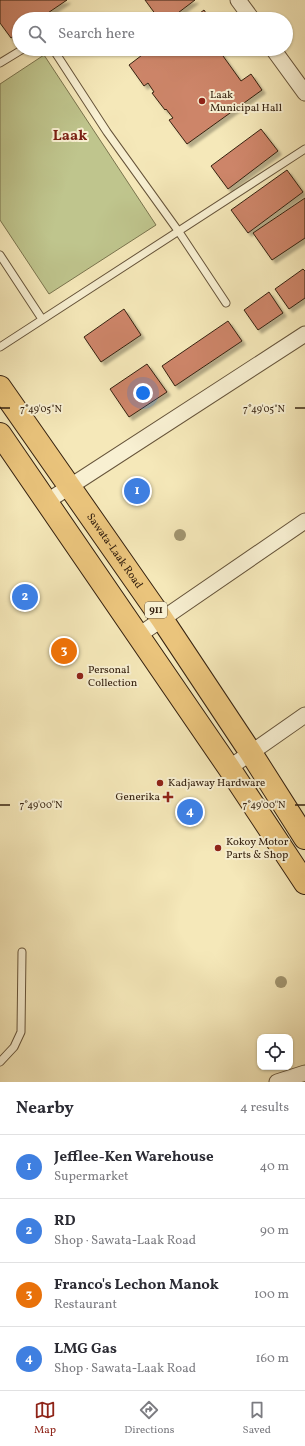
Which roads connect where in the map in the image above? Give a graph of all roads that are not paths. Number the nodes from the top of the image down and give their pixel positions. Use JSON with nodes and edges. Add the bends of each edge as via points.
{"nodes":[{"id":1,"x":238,"y":0,"type":"edge"},
{"id":2,"x":247,"y":12,"type":"edge"},
{"id":3,"x":12,"y":56,"type":"edge"},
{"id":4,"x":57,"y":56,"type":"edge"},
{"id":5,"x":278,"y":56,"type":"edge"},
{"id":6,"x":0,"y":63,"type":"edge"},
{"id":7,"x":305,"y":93,"type":"edge"},
{"id":8,"x":305,"y":149,"type":"edge"},
{"id":9,"x":179,"y":232,"type":"junction"},
{"id":10,"x":0,"y":255,"type":"edge"},
{"id":11,"x":226,"y":303,"type":"dead end"},
{"id":12,"x":42,"y":319,"type":"junction"},
{"id":13,"x":305,"y":334,"type":"edge"},
{"id":14,"x":0,"y":347,"type":"edge"},
{"id":15,"x":0,"y":387,"type":"edge"},
{"id":16,"x":0,"y":434,"type":"edge"},
{"id":17,"x":69,"y":487,"type":"junction"},
{"id":18,"x":46,"y":502,"type":"junction"},
{"id":19,"x":305,"y":521,"type":"edge"},
{"id":20,"x":162,"y":619,"type":"junction"},
{"id":21,"x":139,"y":635,"type":"junction"},
{"id":22,"x":305,"y":715,"type":"edge"},
{"id":23,"x":251,"y":753,"type":"junction"},
{"id":24,"x":229,"y":768,"type":"junction"},
{"id":25,"x":305,"y":838,"type":"edge"},
{"id":26,"x":305,"y":883,"type":"edge"},
{"id":27,"x":22,"y":952,"type":"dead end"},
{"id":28,"x":0,"y":1062,"type":"edge"},
{"id":29,"x":305,"y":1073,"type":"edge"},
{"id":30,"x":277,"y":1082,"type":"edge"}],
"edges":[{"from":1,"to":2,"type":"street"},
{"from":3,"to":6,"type":"lane"},
{"from":4,"to":9,"type":"lane","via":[[107,132]]},
{"from":5,"to":7,"type":"street"},
{"from":8,"to":9,"type":"lane"},
{"from":9,"to":11,"type":"lane"},
{"from":9,"to":12,"type":"lane"},
{"from":10,"to":12,"type":"lane"},
{"from":12,"to":14,"type":"lane"},
{"from":13,"to":17,"type":"street"},
{"from":15,"to":17,"type":"main road","name":"Sawata-Laak Road","number":"911"},
{"from":16,"to":18,"type":"main road","number":"911"},
{"from":17,"to":18,"type":"street"},
{"from":17,"to":20,"type":"main road","name":"Sawata-Laak Road","number":"911"},
{"from":18,"to":21,"type":"main road","number":"911"},
{"from":19,"to":20,"type":"street"},
{"from":20,"to":21,"type":"street"},
{"from":20,"to":23,"type":"main road","name":"Sawata-Laak Road","number":"911"},
{"from":21,"to":24,"type":"main road","number":"911"},
{"from":22,"to":23,"type":"street"},
{"from":23,"to":24,"type":"street"},
{"from":23,"to":25,"type":"main road","name":"Sawata-Laak Road","number":"911"},
{"from":24,"to":26,"type":"main road","number":"911"},
{"from":27,"to":28,"type":"lane","via":[[21,1032],[14,1048]]},
{"from":29,"to":30,"type":"street"}]}
